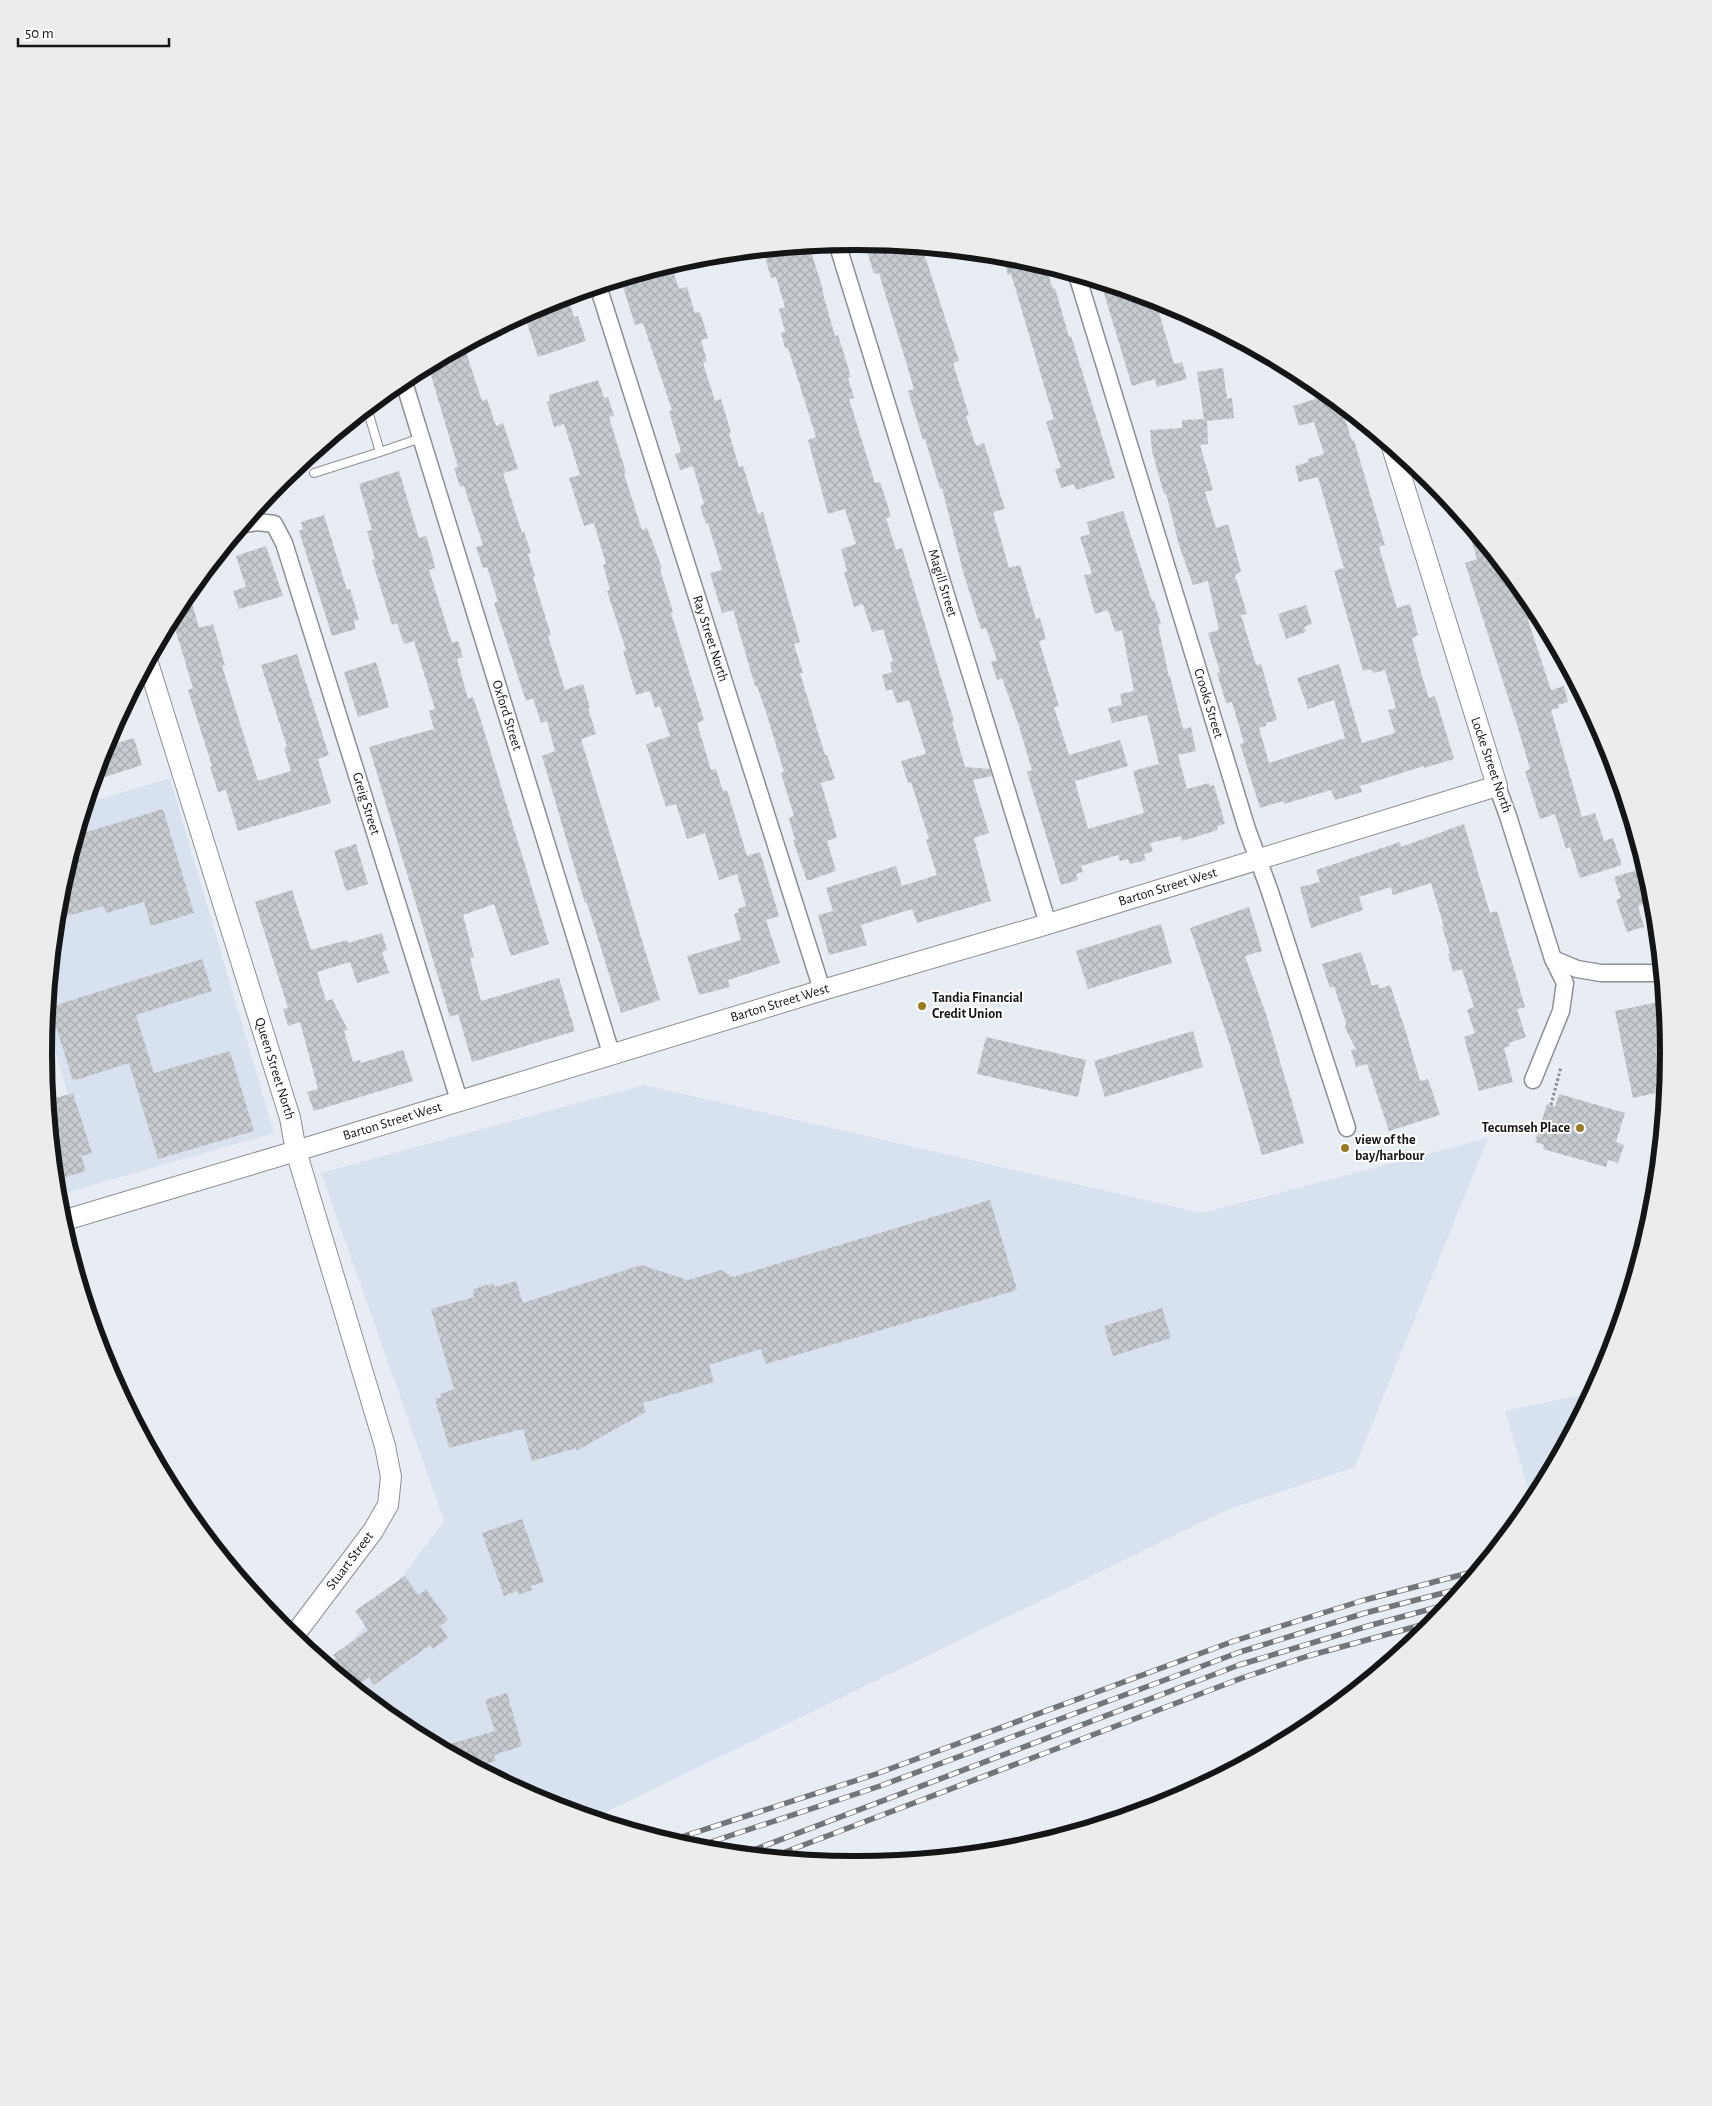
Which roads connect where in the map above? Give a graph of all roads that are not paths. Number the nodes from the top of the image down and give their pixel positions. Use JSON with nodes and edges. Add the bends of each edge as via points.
{"nodes":[{"id":1,"x":840,"y":250,"type":"edge"},
{"id":2,"x":1079,"y":281,"type":"edge"},
{"id":3,"x":600,"y":291,"type":"edge"},
{"id":4,"x":406,"y":388,"type":"edge"},
{"id":5,"x":369,"y":415,"type":"edge"},
{"id":6,"x":422,"y":438,"type":"junction"},
{"id":7,"x":380,"y":452,"type":"junction"},
{"id":8,"x":1395,"y":458,"type":"edge"},
{"id":9,"x":314,"y":473,"type":"dead end"},
{"id":10,"x":251,"y":523,"type":"edge"},
{"id":11,"x":150,"y":670,"type":"edge"},
{"id":12,"x":1496,"y":786,"type":"junction"},
{"id":13,"x":1258,"y":859,"type":"junction"},
{"id":14,"x":1048,"y":924,"type":"junction"},
{"id":15,"x":1554,"y":959,"type":"junction"},
{"id":16,"x":1655,"y":973,"type":"edge"},
{"id":17,"x":822,"y":990,"type":"junction"},
{"id":18,"x":611,"y":1053,"type":"junction"},
{"id":19,"x":1533,"y":1080,"type":"dead end"},
{"id":20,"x":458,"y":1100,"type":"junction"},
{"id":21,"x":1346,"y":1128,"type":"dead end"},
{"id":22,"x":296,"y":1152,"type":"junction"},
{"id":23,"x":70,"y":1219,"type":"edge"},
{"id":24,"x":391,"y":1477,"type":"joint"},
{"id":25,"x":298,"y":1630,"type":"edge"}],
"edges":[{"from":1,"to":14,"type":"street","name":"Magill Street"},
{"from":2,"to":13,"type":"street","name":"Crooks Street"},
{"from":3,"to":17,"type":"street","name":"Ray Street North"},
{"from":4,"to":6,"type":"street","name":"Oxford Street"},
{"from":5,"to":7,"type":"lane"},
{"from":6,"to":7,"type":"lane"},
{"from":6,"to":18,"type":"street","name":"Oxford Street"},
{"from":7,"to":9,"type":"lane"},
{"from":8,"to":12,"type":"street","name":"Locke Street North"},
{"from":10,"to":20,"type":"street","name":"Greig Street","via":[[274,524],[284,542]]},
{"from":11,"to":22,"type":"street","name":"Queen Street North","via":[[290,1118]]},
{"from":12,"to":13,"type":"street","name":"Barton Street West"},
{"from":12,"to":15,"type":"street","name":"Locke Street North"},
{"from":13,"to":14,"type":"street","name":"Barton Street West"},
{"from":13,"to":21,"type":"street","name":"Crooks Street"},
{"from":14,"to":17,"type":"street","name":"Barton Street West"},
{"from":15,"to":16,"type":"street","via":[[1577,969],[1601,973]]},
{"from":15,"to":19,"type":"street","name":"Locke Street North","via":[[1565,983],[1561,1011]]},
{"from":17,"to":18,"type":"street","name":"Barton Street West"},
{"from":18,"to":20,"type":"street","name":"Barton Street West"},
{"from":20,"to":22,"type":"street","name":"Barton Street West"},
{"from":22,"to":23,"type":"street","name":"Barton Street West"},
{"from":22,"to":24,"type":"street","name":"Queen Street North","via":[[385,1446]]},
{"from":24,"to":25,"type":"street","name":"Stuart Street","via":[[388,1505]]}]}
